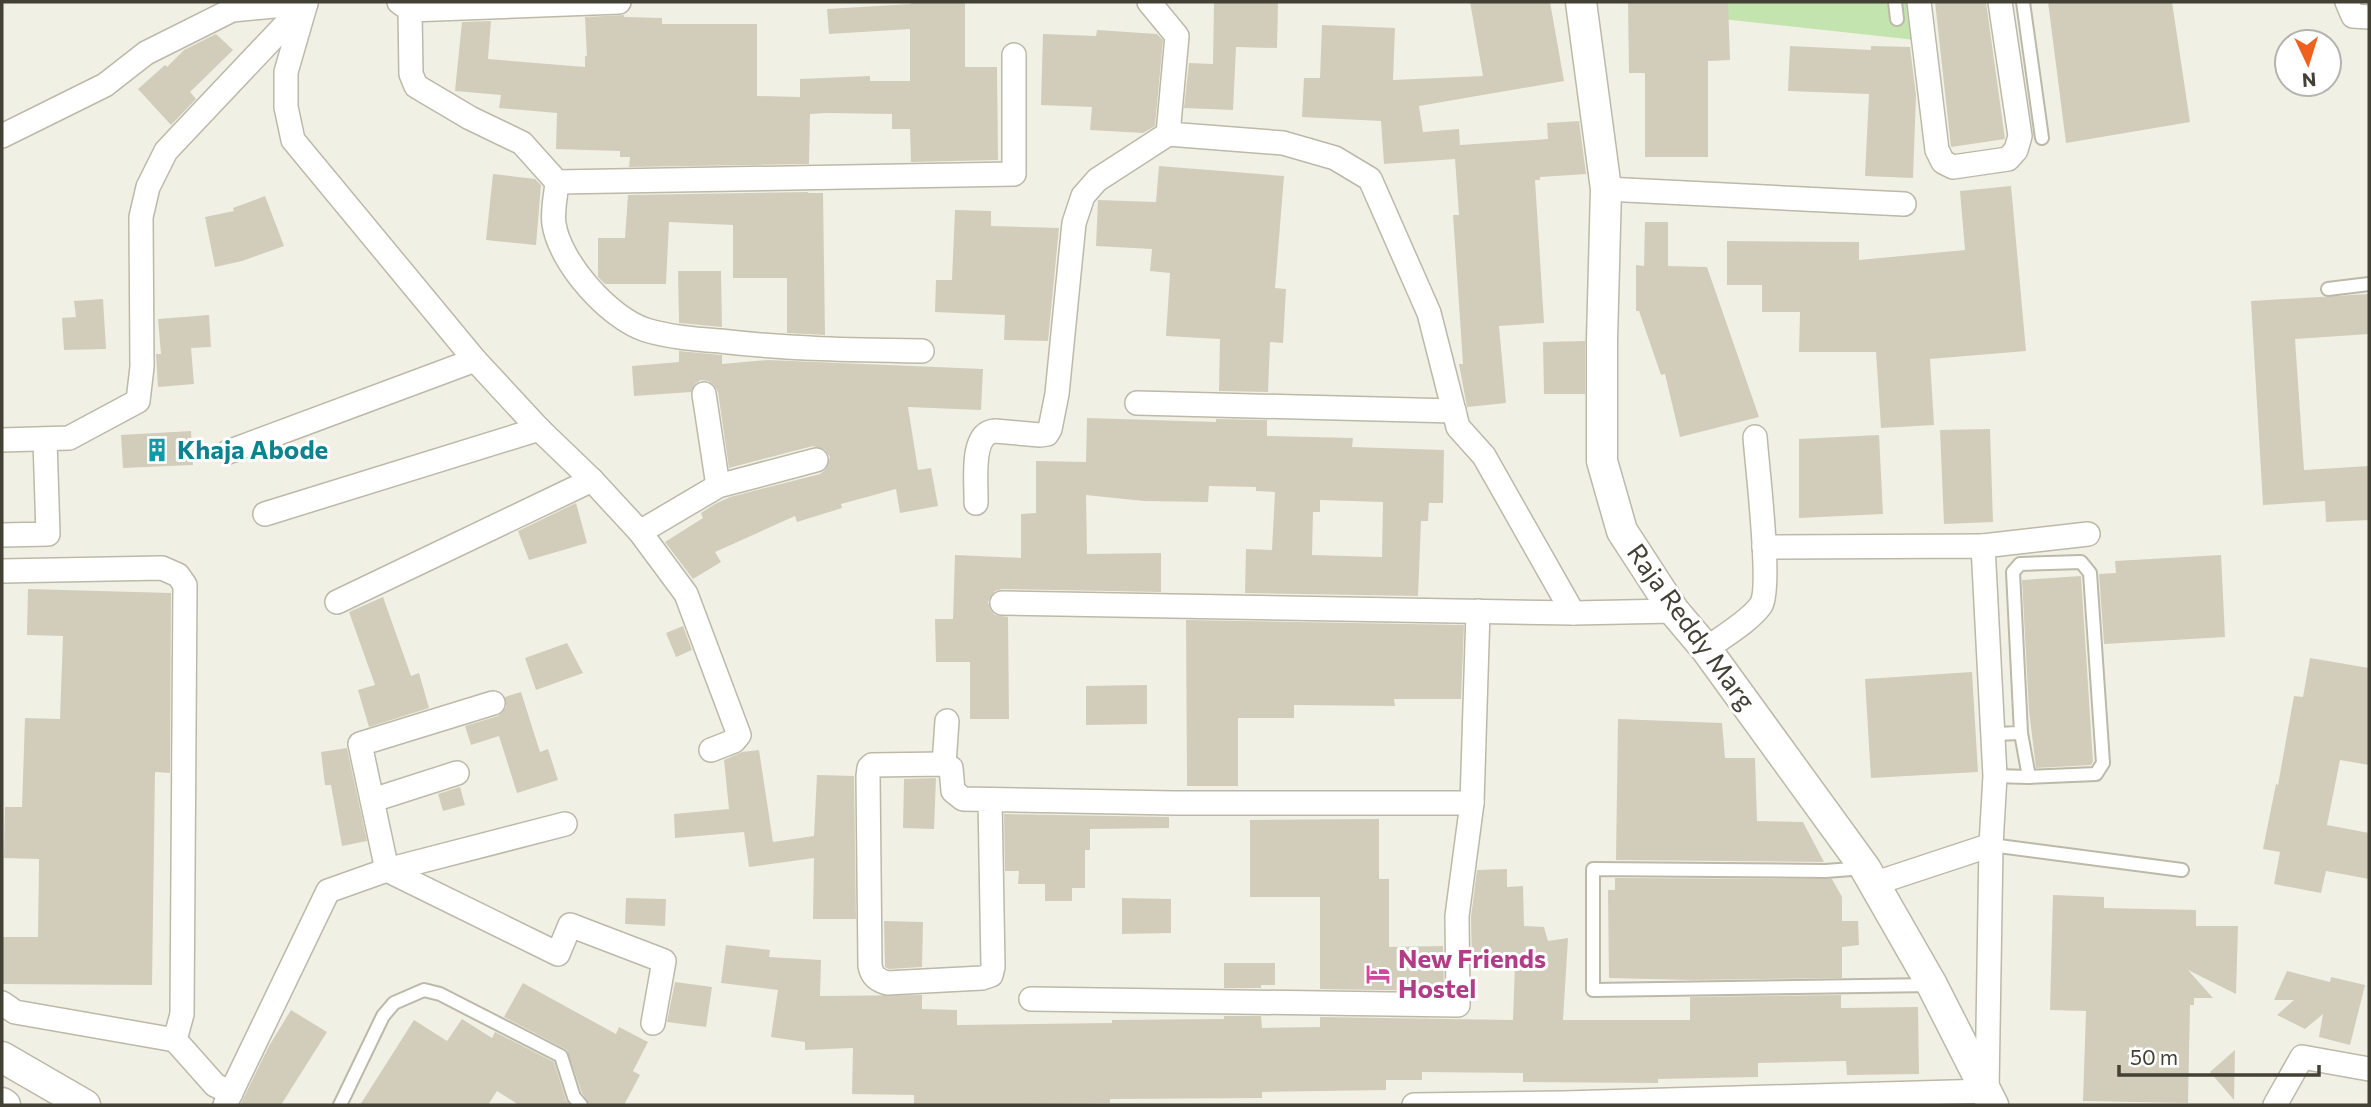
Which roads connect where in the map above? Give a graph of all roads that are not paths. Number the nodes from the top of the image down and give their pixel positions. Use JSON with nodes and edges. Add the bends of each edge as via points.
{"nodes":[{"id":1,"x":307,"y":2,"type":"edge"},
{"id":2,"x":619,"y":2,"type":"edge"},
{"id":3,"x":1149,"y":2,"type":"edge"},
{"id":4,"x":1581,"y":2,"type":"edge"},
{"id":5,"x":1895,"y":2,"type":"edge"},
{"id":6,"x":1919,"y":2,"type":"edge"},
{"id":7,"x":2000,"y":2,"type":"edge"},
{"id":8,"x":2023,"y":2,"type":"edge"},
{"id":9,"x":2347,"y":2,"type":"edge"},
{"id":10,"x":405,"y":6,"type":"edge"},
{"id":11,"x":2369,"y":17,"type":"edge"},
{"id":12,"x":1897,"y":19,"type":"dead end"},
{"id":13,"x":1014,"y":55,"type":"dead end"},
{"id":14,"x":1168,"y":134,"type":"junction"},
{"id":15,"x":2,"y":136,"type":"edge"},
{"id":16,"x":2042,"y":138,"type":"dead end"},
{"id":17,"x":557,"y":182,"type":"junction"},
{"id":18,"x":1606,"y":189,"type":"junction"},
{"id":19,"x":1904,"y":204,"type":"dead end"},
{"id":20,"x":2369,"y":284,"type":"edge"},
{"id":21,"x":2328,"y":289,"type":"dead end"},
{"id":22,"x":922,"y":351,"type":"dead end"},
{"id":23,"x":475,"y":360,"type":"junction"},
{"id":24,"x":704,"y":394,"type":"dead end"},
{"id":25,"x":1137,"y":403,"type":"dead end"},
{"id":26,"x":1454,"y":411,"type":"junction"},
{"id":27,"x":539,"y":429,"type":"junction"},
{"id":28,"x":1755,"y":437,"type":"dead end"},
{"id":29,"x":2,"y":440,"type":"edge"},
{"id":30,"x":45,"y":440,"type":"junction"},
{"id":31,"x":228,"y":452,"type":"dead end"},
{"id":32,"x":816,"y":460,"type":"dead end"},
{"id":33,"x":592,"y":480,"type":"junction"},
{"id":34,"x":718,"y":486,"type":"junction"},
{"id":35,"x":976,"y":503,"type":"dead end"},
{"id":36,"x":265,"y":514,"type":"dead end"},
{"id":37,"x":640,"y":532,"type":"junction"},
{"id":38,"x":2088,"y":534,"type":"dead end"},
{"id":39,"x":2,"y":535,"type":"edge"},
{"id":40,"x":1983,"y":546,"type":"junction"},
{"id":41,"x":1764,"y":547,"type":"junction"},
{"id":42,"x":2,"y":571,"type":"edge"},
{"id":43,"x":337,"y":602,"type":"dead end"},
{"id":44,"x":1002,"y":603,"type":"dead end"},
{"id":45,"x":1478,"y":611,"type":"junction"},
{"id":46,"x":1674,"y":611,"type":"junction"},
{"id":47,"x":1573,"y":613,"type":"junction"},
{"id":48,"x":1706,"y":649,"type":"junction"},
{"id":49,"x":493,"y":704,"type":"dead end"},
{"id":50,"x":947,"y":721,"type":"dead end"},
{"id":51,"x":2021,"y":733,"type":"junction"},
{"id":52,"x":1993,"y":734,"type":"junction"},
{"id":53,"x":711,"y":750,"type":"dead end"},
{"id":54,"x":944,"y":764,"type":"junction"},
{"id":55,"x":457,"y":773,"type":"dead end"},
{"id":56,"x":1995,"y":776,"type":"junction"},
{"id":57,"x":2029,"y":777,"type":"junction"},
{"id":58,"x":373,"y":800,"type":"junction"},
{"id":59,"x":990,"y":800,"type":"junction"},
{"id":60,"x":1472,"y":803,"type":"junction"},
{"id":61,"x":565,"y":824,"type":"dead end"},
{"id":62,"x":1991,"y":845,"type":"junction"},
{"id":63,"x":387,"y":870,"type":"junction"},
{"id":64,"x":2182,"y":870,"type":"dead end"},
{"id":65,"x":1869,"y":876,"type":"junction"},
{"id":66,"x":1932,"y":985,"type":"junction"},
{"id":67,"x":1031,"y":999,"type":"dead end"},
{"id":68,"x":2,"y":1003,"type":"edge"},
{"id":69,"x":653,"y":1023,"type":"dead end"},
{"id":70,"x":175,"y":1041,"type":"junction"},
{"id":71,"x":2,"y":1058,"type":"edge"},
{"id":72,"x":2369,"y":1069,"type":"edge"},
{"id":73,"x":1990,"y":1098,"type":"edge"},
{"id":74,"x":228,"y":1099,"type":"edge"},
{"id":75,"x":1564,"y":1104,"type":"edge"},
{"id":76,"x":85,"y":1105,"type":"edge"},
{"id":77,"x":340,"y":1105,"type":"edge"},
{"id":78,"x":581,"y":1105,"type":"edge"},
{"id":79,"x":1414,"y":1105,"type":"edge"},
{"id":80,"x":2275,"y":1105,"type":"edge"}],
"edges":[{"from":1,"to":15,"type":"street","via":[[232,10],[146,53],[105,85]]},
{"from":1,"to":23,"type":"street","via":[[286,72],[286,107],[293,140]]},
{"from":1,"to":30,"type":"street","via":[[166,151],[148,187],[141,217],[138,401],[69,438]]},
{"from":2,"to":10,"type":"street"},
{"from":3,"to":14,"type":"street","via":[[1177,36]]},
{"from":4,"to":18,"type":"street","name":"Raja Reddy Marg"},
{"from":5,"to":12,"type":"lane"},
{"from":6,"to":7,"type":"street","via":[[1937,150],[1943,162],[1953,167],[2008,159],[2017,150],[2020,136]]},
{"from":8,"to":16,"type":"lane"},
{"from":9,"to":11,"type":"street","via":[[2353,16]]},
{"from":10,"to":17,"type":"street","via":[[416,86],[522,143]]},
{"from":13,"to":17,"type":"street","via":[[1014,174]]},
{"from":14,"to":26,"type":"street","via":[[1283,143],[1335,158],[1370,179],[1429,313]]},
{"from":14,"to":35,"type":"street","via":[[1097,180],[1083,196],[1074,223],[1050,429],[1040,435],[995,431],[983,436],[977,451]]},
{"from":17,"to":22,"type":"street","via":[[554,224],[564,253],[589,289],[644,329],[778,348]]},
{"from":18,"to":19,"type":"street"},
{"from":18,"to":46,"type":"street","name":"Raja Reddy Marg","via":[[1602,461],[1622,531]]},
{"from":20,"to":21,"type":"lane"},
{"from":23,"to":27,"type":"street"},
{"from":23,"to":31,"type":"street"},
{"from":24,"to":34,"type":"street"},
{"from":25,"to":26,"type":"street"},
{"from":26,"to":47,"type":"street","via":[[1458,427],[1484,456]]},
{"from":27,"to":33,"type":"street"},
{"from":27,"to":36,"type":"street"},
{"from":28,"to":41,"type":"street"},
{"from":29,"to":30,"type":"street"},
{"from":30,"to":39,"type":"street","via":[[48,534]]},
{"from":32,"to":34,"type":"street"},
{"from":33,"to":37,"type":"street"},
{"from":33,"to":43,"type":"street"},
{"from":34,"to":37,"type":"street"},
{"from":37,"to":53,"type":"street","via":[[686,594],[738,726],[734,741]]},
{"from":38,"to":40,"type":"street"},
{"from":40,"to":41,"type":"street"},
{"from":40,"to":52,"type":"street"},
{"from":41,"to":48,"type":"street","via":[[1765,597],[1760,606]]},
{"from":42,"to":70,"type":"street","via":[[162,568],[178,575],[185,585],[183,1014]]},
{"from":44,"to":45,"type":"street"},
{"from":45,"to":47,"type":"street"},
{"from":45,"to":60,"type":"street"},
{"from":46,"to":47,"type":"street"},
{"from":46,"to":48,"type":"street","name":"Raja Reddy Marg"},
{"from":48,"to":65,"type":"street","name":"Raja Reddy Marg"},
{"from":49,"to":58,"type":"street","via":[[360,744]]},
{"from":50,"to":54,"type":"street"},
{"from":51,"to":52,"type":"lane"},
{"from":51,"to":57,"type":"lane"},
{"from":51,"to":57,"type":"lane","via":[[2012,572],[2020,564],[2081,562],[2090,573],[2103,763],[2096,774]]},
{"from":52,"to":56,"type":"street"},
{"from":54,"to":59,"type":"street","via":[[951,768],[956,794],[963,799]]},
{"from":54,"to":59,"type":"street","via":[[873,765],[868,771],[870,966],[879,981],[991,975]]},
{"from":55,"to":58,"type":"street"},
{"from":56,"to":57,"type":"lane"},
{"from":56,"to":62,"type":"street"},
{"from":58,"to":63,"type":"street"},
{"from":59,"to":60,"type":"street"},
{"from":60,"to":67,"type":"street","via":[[1457,916],[1458,1005]]},
{"from":61,"to":63,"type":"street"},
{"from":62,"to":64,"type":"lane"},
{"from":62,"to":65,"type":"street"},
{"from":62,"to":73,"type":"street"},
{"from":63,"to":69,"type":"street","via":[[558,954],[570,925],[664,961]]},
{"from":63,"to":74,"type":"street","via":[[328,891]]},
{"from":65,"to":66,"type":"street","name":"Raja Reddy Marg"},
{"from":65,"to":66,"type":"lane","via":[[1826,871],[1593,869],[1593,990]]},
{"from":66,"to":73,"type":"street","name":"Raja Reddy Marg"},
{"from":68,"to":70,"type":"street","via":[[15,1012]]},
{"from":70,"to":74,"type":"street"},
{"from":71,"to":76,"type":"street"},
{"from":72,"to":80,"type":"street","via":[[2302,1057]]},
{"from":73,"to":75,"type":"street"},
{"from":75,"to":79,"type":"street"},
{"from":77,"to":78,"type":"lane","via":[[383,1016],[394,1003],[424,990],[561,1056]]}]}
